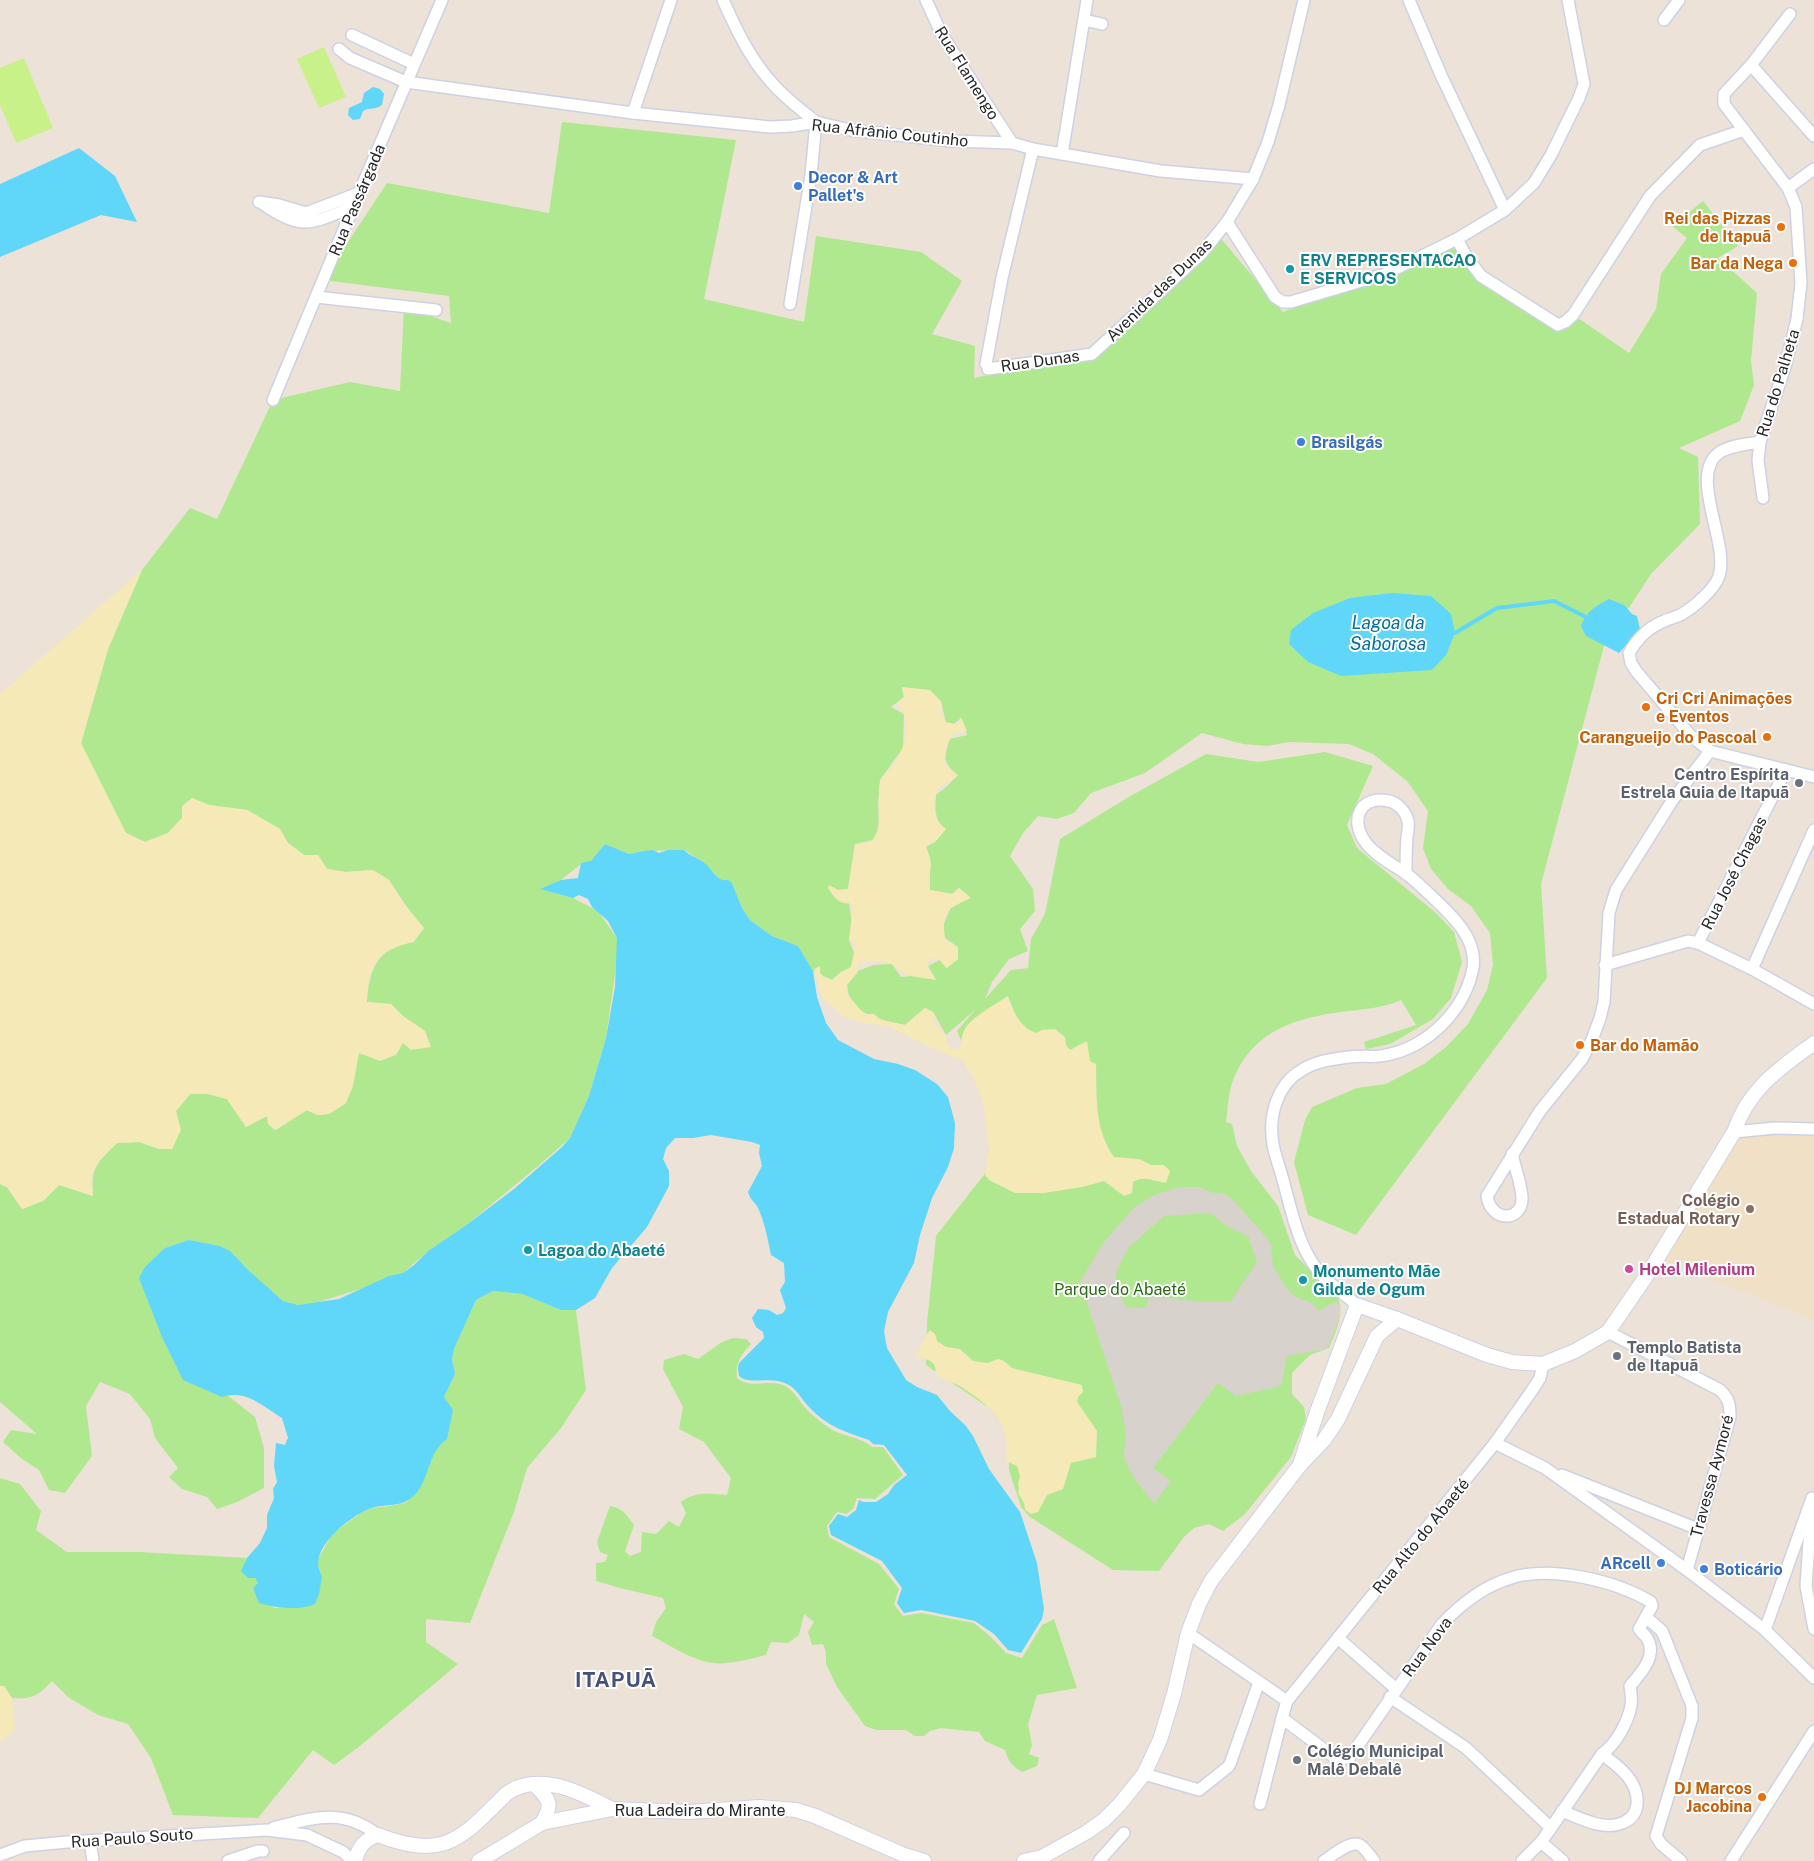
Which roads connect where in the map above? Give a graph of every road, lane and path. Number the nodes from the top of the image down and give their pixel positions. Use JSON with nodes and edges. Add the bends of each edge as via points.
{"nodes":[{"id":1,"x":442,"y":0,"type":"edge"},
{"id":2,"x":671,"y":0,"type":"edge"},
{"id":3,"x":723,"y":0,"type":"edge"},
{"id":4,"x":926,"y":0,"type":"edge"},
{"id":5,"x":1087,"y":0,"type":"edge"},
{"id":6,"x":1304,"y":0,"type":"edge"},
{"id":7,"x":1409,"y":0,"type":"edge"},
{"id":8,"x":1568,"y":0,"type":"edge"},
{"id":9,"x":1679,"y":0,"type":"edge"},
{"id":10,"x":1790,"y":14,"type":"dead end"},
{"id":11,"x":1084,"y":20,"type":"junction"},
{"id":12,"x":1664,"y":20,"type":"dead end"},
{"id":13,"x":1102,"y":24,"type":"dead end"},
{"id":14,"x":352,"y":35,"type":"dead end"},
{"id":15,"x":339,"y":49,"type":"dead end"},
{"id":16,"x":414,"y":64,"type":"junction"},
{"id":17,"x":1752,"y":65,"type":"junction"},
{"id":18,"x":406,"y":82,"type":"junction"},
{"id":19,"x":633,"y":113,"type":"junction"},
{"id":20,"x":816,"y":122,"type":"junction"},
{"id":21,"x":1744,"y":130,"type":"junction"},
{"id":22,"x":1814,"y":136,"type":"edge"},
{"id":23,"x":1012,"y":144,"type":"junction"},
{"id":24,"x":1033,"y":149,"type":"junction"},
{"id":25,"x":1062,"y":154,"type":"junction"},
{"id":26,"x":1814,"y":169,"type":"edge"},
{"id":27,"x":1253,"y":179,"type":"junction"},
{"id":28,"x":1788,"y":188,"type":"junction"},
{"id":29,"x":359,"y":193,"type":"junction"},
{"id":30,"x":353,"y":208,"type":"junction"},
{"id":31,"x":1505,"y":210,"type":"junction"},
{"id":32,"x":1227,"y":222,"type":"junction"},
{"id":33,"x":1457,"y":239,"type":"junction"},
{"id":34,"x":316,"y":297,"type":"junction"},
{"id":35,"x":790,"y":304,"type":"dead end"},
{"id":36,"x":436,"y":310,"type":"dead end"},
{"id":37,"x":1092,"y":354,"type":"joint"},
{"id":38,"x":274,"y":400,"type":"dead end"},
{"id":39,"x":1760,"y":442,"type":"junction"},
{"id":40,"x":1763,"y":498,"type":"dead end"},
{"id":41,"x":1710,"y":751,"type":"junction"},
{"id":42,"x":1786,"y":770,"type":"junction"},
{"id":43,"x":1814,"y":777,"type":"edge"},
{"id":44,"x":1814,"y":830,"type":"edge"},
{"id":45,"x":1406,"y":874,"type":"junction"},
{"id":46,"x":1698,"y":943,"type":"junction"},
{"id":47,"x":1605,"y":965,"type":"junction"},
{"id":48,"x":1752,"y":969,"type":"junction"},
{"id":49,"x":1814,"y":1004,"type":"edge"},
{"id":50,"x":1814,"y":1043,"type":"edge"},
{"id":51,"x":1814,"y":1129,"type":"edge"},
{"id":52,"x":1734,"y":1132,"type":"junction"},
{"id":53,"x":1512,"y":1154,"type":"junction"},
{"id":54,"x":1358,"y":1305,"type":"junction"},
{"id":55,"x":1397,"y":1319,"type":"junction"},
{"id":56,"x":1608,"y":1332,"type":"junction"},
{"id":57,"x":1544,"y":1364,"type":"junction"},
{"id":58,"x":1316,"y":1412,"type":"junction"},
{"id":59,"x":1338,"y":1419,"type":"junction"},
{"id":60,"x":1495,"y":1443,"type":"junction"},
{"id":61,"x":1300,"y":1465,"type":"junction"},
{"id":62,"x":1545,"y":1468,"type":"junction"},
{"id":63,"x":1813,"y":1494,"type":"edge"},
{"id":64,"x":1698,"y":1529,"type":"junction"},
{"id":65,"x":1687,"y":1570,"type":"junction"},
{"id":66,"x":1646,"y":1616,"type":"junction"},
{"id":67,"x":1814,"y":1629,"type":"edge"},
{"id":68,"x":1765,"y":1630,"type":"junction"},
{"id":69,"x":1188,"y":1633,"type":"junction"},
{"id":70,"x":1338,"y":1638,"type":"junction"},
{"id":71,"x":1814,"y":1678,"type":"edge"},
{"id":72,"x":1259,"y":1682,"type":"junction"},
{"id":73,"x":1393,"y":1693,"type":"junction"},
{"id":74,"x":1287,"y":1701,"type":"junction"},
{"id":75,"x":1282,"y":1718,"type":"junction"},
{"id":76,"x":1814,"y":1731,"type":"edge"},
{"id":77,"x":1602,"y":1754,"type":"junction"},
{"id":78,"x":1144,"y":1774,"type":"junction"},
{"id":79,"x":535,"y":1785,"type":"junction"},
{"id":80,"x":1260,"y":1804,"type":"dead end"},
{"id":81,"x":612,"y":1809,"type":"junction"},
{"id":82,"x":1562,"y":1812,"type":"junction"},
{"id":83,"x":542,"y":1822,"type":"junction"},
{"id":84,"x":1551,"y":1828,"type":"junction"},
{"id":85,"x":266,"y":1830,"type":"junction"},
{"id":86,"x":1124,"y":1832,"type":"dead end"},
{"id":87,"x":378,"y":1835,"type":"junction"},
{"id":88,"x":90,"y":1841,"type":"junction"},
{"id":89,"x":1541,"y":1842,"type":"junction"},
{"id":90,"x":263,"y":1851,"type":"dead end"},
{"id":91,"x":0,"y":1855,"type":"edge"},
{"id":92,"x":1040,"y":1859,"type":"edge"},
{"id":93,"x":92,"y":1861,"type":"edge"},
{"id":94,"x":228,"y":1861,"type":"edge"},
{"id":95,"x":354,"y":1861,"type":"edge"},
{"id":96,"x":479,"y":1861,"type":"edge"},
{"id":97,"x":924,"y":1861,"type":"edge"},
{"id":98,"x":1024,"y":1861,"type":"edge"},
{"id":99,"x":1099,"y":1861,"type":"edge"},
{"id":100,"x":1324,"y":1861,"type":"edge"},
{"id":101,"x":1374,"y":1861,"type":"edge"},
{"id":102,"x":1522,"y":1861,"type":"edge"},
{"id":103,"x":1564,"y":1861,"type":"edge"},
{"id":104,"x":1681,"y":1861,"type":"edge"},
{"id":105,"x":1731,"y":1861,"type":"edge"}],
"edges":[{"from":1,"to":16,"type":"street","name":"Rua Passárgada"},
{"from":2,"to":19,"type":"street"},
{"from":3,"to":20,"type":"street","via":[[757,64],[788,99]]},
{"from":4,"to":23,"type":"street","name":"Rua Flamengo","via":[[942,35]]},
{"from":5,"to":11,"type":"street"},
{"from":6,"to":27,"type":"street","name":"Avenida das Dunas","via":[[1279,105]]},
{"from":7,"to":31,"type":"street"},
{"from":8,"to":31,"type":"street","via":[[1584,84],[1551,155],[1534,183]]},
{"from":9,"to":12,"type":"street"},
{"from":10,"to":17,"type":"street","name":"Rua do Palheta"},
{"from":11,"to":13,"type":"street"},
{"from":11,"to":25,"type":"street"},
{"from":14,"to":16,"type":"street"},
{"from":15,"to":18,"type":"street","name":"Rua Afrânio Coutinho","via":[[350,58]]},
{"from":16,"to":18,"type":"street","name":"Rua Passárgada"},
{"from":17,"to":21,"type":"street","name":"Rua do Palheta","via":[[1723,99]]},
{"from":17,"to":22,"type":"street"},
{"from":18,"to":19,"type":"street","name":"Rua Afrânio Coutinho"},
{"from":18,"to":29,"type":"street","name":"Rua Passárgada"},
{"from":19,"to":20,"type":"street","name":"Rua Afrânio Coutinho","via":[[770,126]]},
{"from":20,"to":23,"type":"street","name":"Rua Afrânio Coutinho","via":[[850,130]]},
{"from":20,"to":35,"type":"street","via":[[811,175]]},
{"from":21,"to":28,"type":"street","name":"Rua do Palheta"},
{"from":21,"to":33,"type":"street","via":[[1708,141],[1690,153],[1650,196],[1573,315],[1558,325],[1481,276]]},
{"from":23,"to":24,"type":"street","name":"Rua Afrânio Coutinho"},
{"from":24,"to":25,"type":"street","name":"Rua Afrânio Coutinho"},
{"from":24,"to":37,"type":"street","name":"Rua Dunas","via":[[1002,278],[987,367]]},
{"from":25,"to":27,"type":"street","name":"Rua Afrânio Coutinho","via":[[1161,171]]},
{"from":26,"to":28,"type":"street"},
{"from":27,"to":32,"type":"street","name":"Avenida das Dunas"},
{"from":28,"to":39,"type":"street","name":"Rua do Palheta","via":[[1796,207],[1801,283],[1797,319],[1785,367]]},
{"from":29,"to":30,"type":"street","name":"Rua Passárgada"},
{"from":29,"to":30,"type":"street","via":[[306,213],[259,202],[275,213],[302,223]]},
{"from":30,"to":34,"type":"street","name":"Rua Passárgada"},
{"from":31,"to":33,"type":"street"},
{"from":32,"to":33,"type":"street","via":[[1276,297],[1283,302],[1385,274]]},
{"from":32,"to":37,"type":"street","name":"Avenida das Dunas","via":[[1201,254]]},
{"from":34,"to":36,"type":"street"},
{"from":34,"to":38,"type":"street","name":"Rua Passárgada"},
{"from":39,"to":40,"type":"street","name":"Rua do Palheta","via":[[1758,460]]},
{"from":39,"to":41,"type":"street","via":[[1733,446],[1718,453],[1709,466],[1706,486],[1722,564],[1718,578],[1709,592],[1684,613],[1642,635],[1629,653],[1636,671],[1691,736]]},
{"from":41,"to":42,"type":"street"},
{"from":41,"to":47,"type":"street","via":[[1672,801],[1616,890],[1609,913]]},
{"from":42,"to":43,"type":"street"},
{"from":42,"to":46,"type":"street","name":"Rua José Chagas"},
{"from":44,"to":48,"type":"street"},
{"from":45,"to":45,"type":"street","via":[[1409,822],[1403,809],[1393,802],[1379,799],[1365,804],[1358,816],[1358,831],[1368,845]]},
{"from":45,"to":54,"type":"street","via":[[1448,911],[1471,946],[1473,965],[1469,986],[1461,1002],[1438,1028],[1408,1048],[1385,1056],[1350,1056],[1318,1062],[1301,1070],[1275,1102],[1271,1126],[1273,1144],[1300,1239],[1321,1274]]},
{"from":46,"to":47,"type":"street","name":"Rua José Chagas","via":[[1681,942]]},
{"from":46,"to":48,"type":"street"},
{"from":47,"to":53,"type":"street","via":[[1604,1002],[1592,1040],[1582,1059],[1540,1111]]},
{"from":48,"to":49,"type":"street"},
{"from":50,"to":52,"type":"street","via":[[1778,1070],[1751,1096]]},
{"from":51,"to":52,"type":"street"},
{"from":52,"to":56,"type":"street"},
{"from":53,"to":53,"type":"street","via":[[1522,1197],[1515,1213],[1508,1217],[1500,1216],[1492,1210],[1487,1196]]},
{"from":54,"to":55,"type":"street"},
{"from":54,"to":58,"type":"street"},
{"from":55,"to":57,"type":"street","via":[[1487,1355],[1512,1362]]},
{"from":55,"to":59,"type":"street","via":[[1383,1329],[1371,1345]]},
{"from":56,"to":57,"type":"street"},
{"from":56,"to":64,"type":"street","name":"Travessa Aymoré","via":[[1720,1390],[1728,1398],[1730,1416]]},
{"from":57,"to":60,"type":"street","name":"Rua Alto do Abaeté","via":[[1540,1378]]},
{"from":58,"to":59,"type":"street"},
{"from":58,"to":61,"type":"street"},
{"from":59,"to":61,"type":"street","via":[[1324,1440]]},
{"from":60,"to":62,"type":"street"},
{"from":60,"to":70,"type":"street","name":"Rua Alto do Abaeté"},
{"from":61,"to":69,"type":"street","via":[[1211,1582]]},
{"from":62,"to":64,"type":"street"},
{"from":62,"to":65,"type":"street"},
{"from":63,"to":67,"type":"street","via":[[1806,1586]]},
{"from":63,"to":68,"type":"street"},
{"from":64,"to":65,"type":"street","name":"Travessa Aymoré"},
{"from":65,"to":68,"type":"street"},
{"from":66,"to":73,"type":"street","name":"Rua Nova","via":[[1651,1602],[1606,1582],[1543,1573],[1511,1578],[1481,1591],[1460,1606],[1442,1624]]},
{"from":66,"to":77,"type":"street","via":[[1639,1629],[1648,1640],[1647,1664],[1630,1686],[1630,1707],[1624,1726]]},
{"from":66,"to":104,"type":"street","via":[[1662,1631],[1692,1706],[1692,1718],[1656,1836]]},
{"from":68,"to":71,"type":"street"},
{"from":69,"to":72,"type":"street"},
{"from":69,"to":78,"type":"street","via":[[1160,1740]]},
{"from":70,"to":73,"type":"street","name":"Rua Nova"},
{"from":70,"to":74,"type":"street","name":"Rua Alto do Abaeté"},
{"from":72,"to":74,"type":"street"},
{"from":72,"to":78,"type":"street","via":[[1228,1767],[1199,1790]]},
{"from":73,"to":75,"type":"street","name":"Rua Nova","via":[[1350,1758],[1344,1760],[1332,1756]]},
{"from":73,"to":84,"type":"street","via":[[1466,1748]]},
{"from":74,"to":75,"type":"street"},
{"from":75,"to":80,"type":"street"},
{"from":76,"to":105,"type":"street"},
{"from":77,"to":82,"type":"street"},
{"from":77,"to":82,"type":"street","via":[[1628,1777],[1638,1804],[1634,1815],[1618,1825],[1604,1825]]},
{"from":78,"to":92,"type":"street","via":[[1104,1820]]},
{"from":79,"to":81,"type":"street","name":"Rua Paulo Souto","via":[[562,1786]]},
{"from":79,"to":83,"type":"street","via":[[550,1804]]},
{"from":79,"to":87,"type":"street","name":"Rua Paulo Souto","via":[[513,1789],[453,1843],[426,1849],[393,1842]]},
{"from":81,"to":83,"type":"street","name":"Rua Ladeira do Mirante"},
{"from":81,"to":97,"type":"street","name":"Rua Ladeira do Mirante","via":[[689,1812],[760,1807],[796,1810]]},
{"from":82,"to":84,"type":"street"},
{"from":83,"to":96,"type":"street","name":"Rua Ladeira do Mirante"},
{"from":84,"to":89,"type":"street"},
{"from":85,"to":87,"type":"street","name":"Rua Paulo Souto","via":[[315,1817],[330,1817],[346,1818]]},
{"from":85,"to":88,"type":"street","name":"Rua Paulo Souto"},
{"from":85,"to":95,"type":"street","name":"Rua Paulo Souto","via":[[307,1835],[343,1852]]},
{"from":86,"to":99,"type":"street"},
{"from":87,"to":95,"type":"street","name":"Rua Paulo Souto","via":[[363,1842]]},
{"from":88,"to":91,"type":"street","name":"Rua Paulo Souto","via":[[25,1846]]},
{"from":88,"to":93,"type":"street"},
{"from":89,"to":102,"type":"street"},
{"from":89,"to":103,"type":"street"},
{"from":90,"to":94,"type":"street"},
{"from":92,"to":98,"type":"street"},
{"from":100,"to":101,"type":"street","via":[[1356,1844]]}]}
